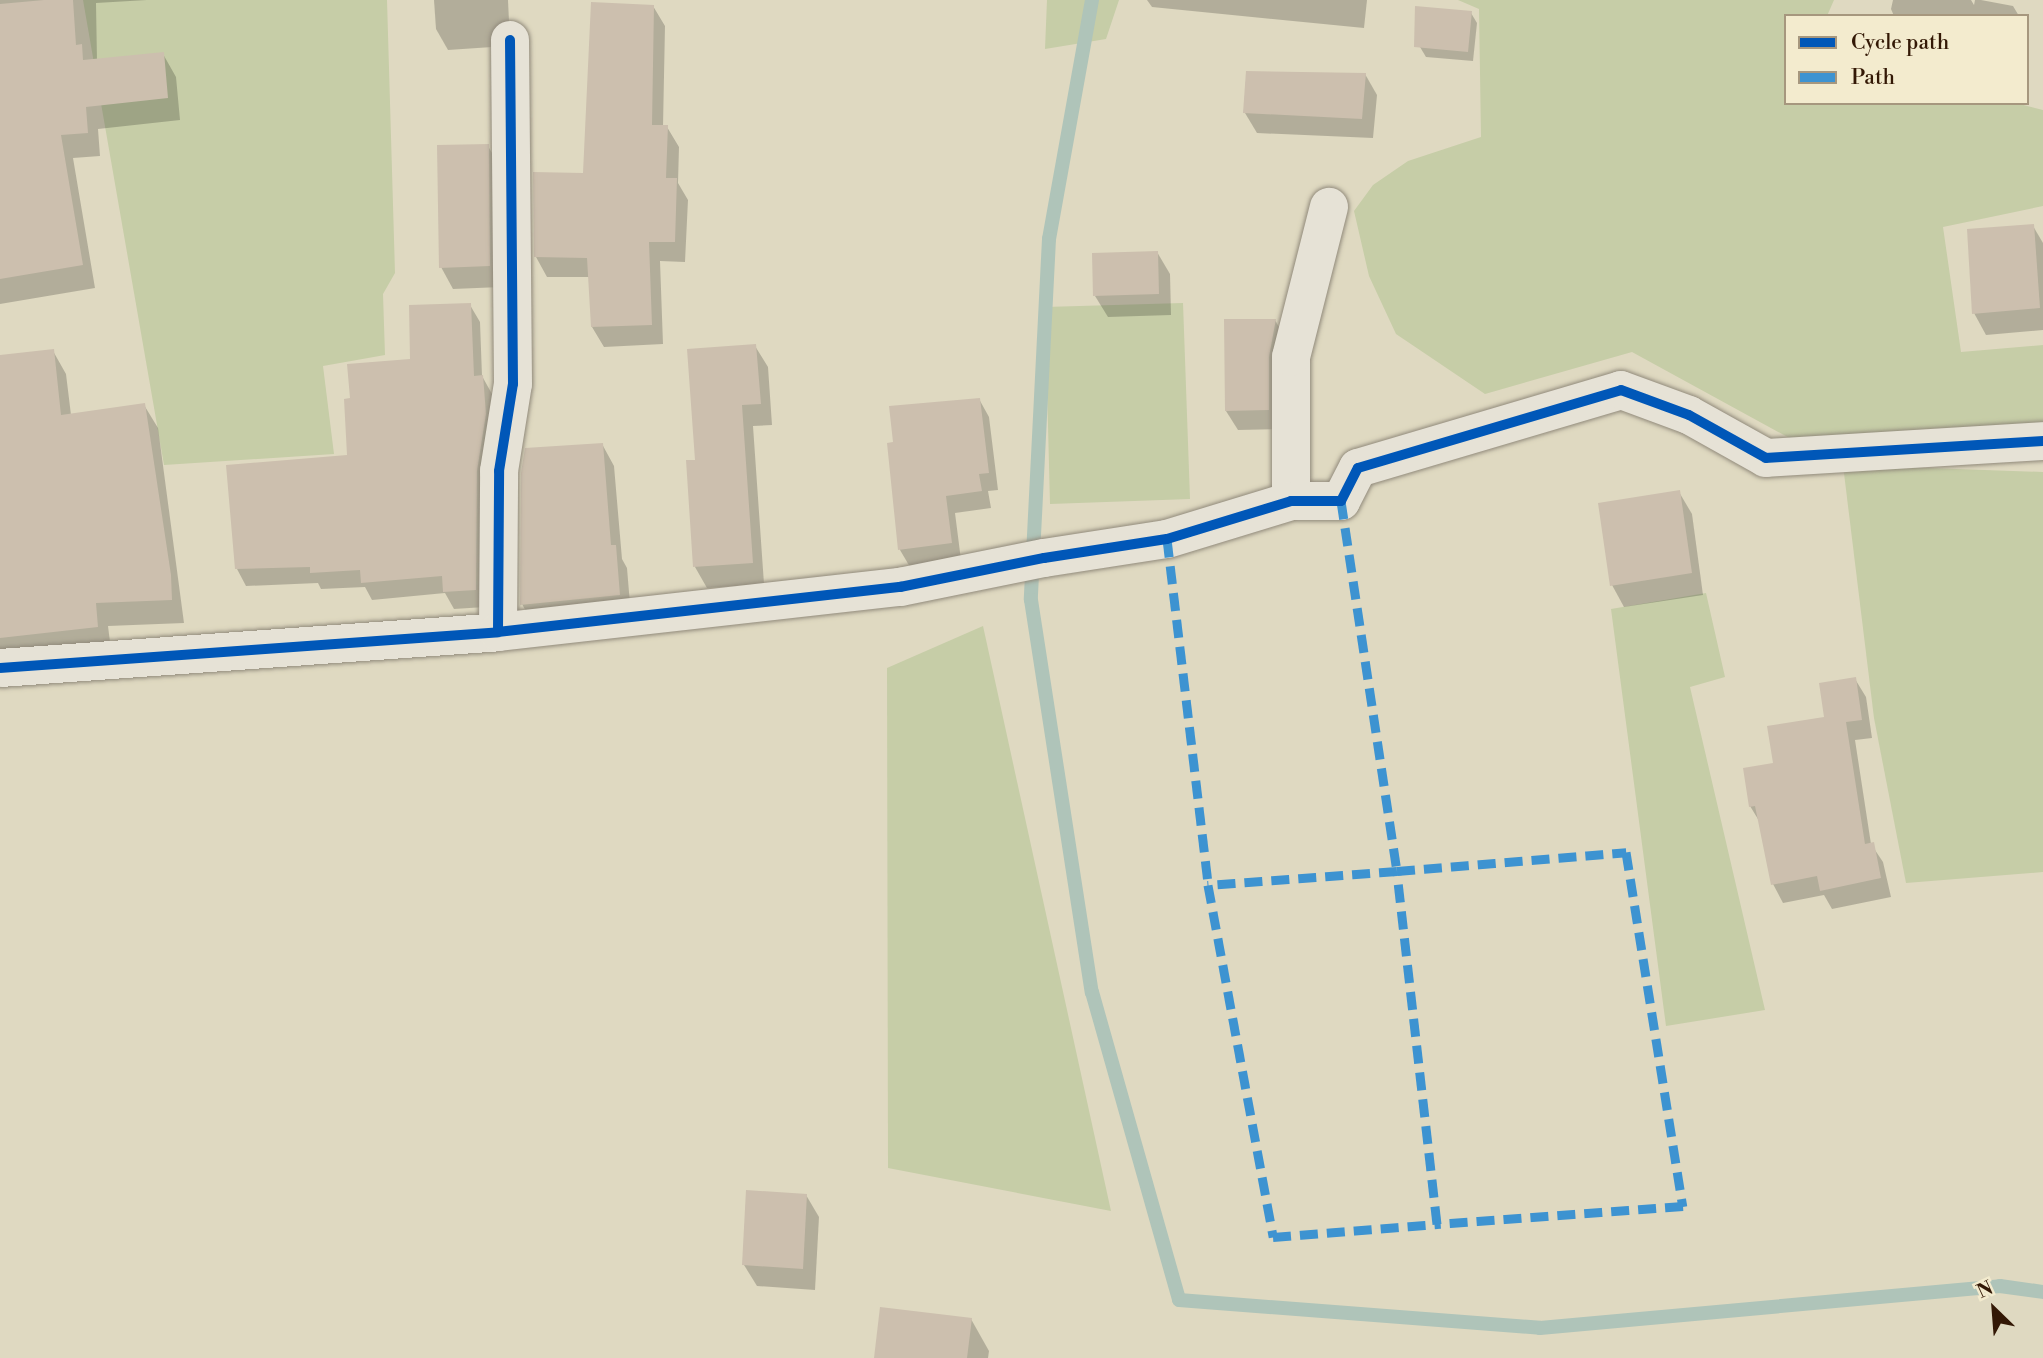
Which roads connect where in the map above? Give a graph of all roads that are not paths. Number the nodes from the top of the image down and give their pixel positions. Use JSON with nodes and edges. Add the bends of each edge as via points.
{"nodes":[{"id":1,"x":510,"y":40,"type":"dead end"},
{"id":2,"x":1329,"y":207,"type":"dead end"},
{"id":3,"x":2043,"y":441,"type":"edge"},
{"id":4,"x":1291,"y":501,"type":"junction"},
{"id":5,"x":498,"y":632,"type":"junction"},
{"id":6,"x":0,"y":668,"type":"edge"}],
"edges":[{"from":1,"to":5,"type":"street","via":[[513,384],[499,471]]},
{"from":2,"to":4,"type":"street","via":[[1291,357]]},
{"from":3,"to":4,"type":"street","via":[[1766,458],[1689,415],[1621,390],[1358,468],[1341,500]]},
{"from":4,"to":5,"type":"street","via":[[1167,539],[900,587]]},
{"from":5,"to":6,"type":"street"}]}
